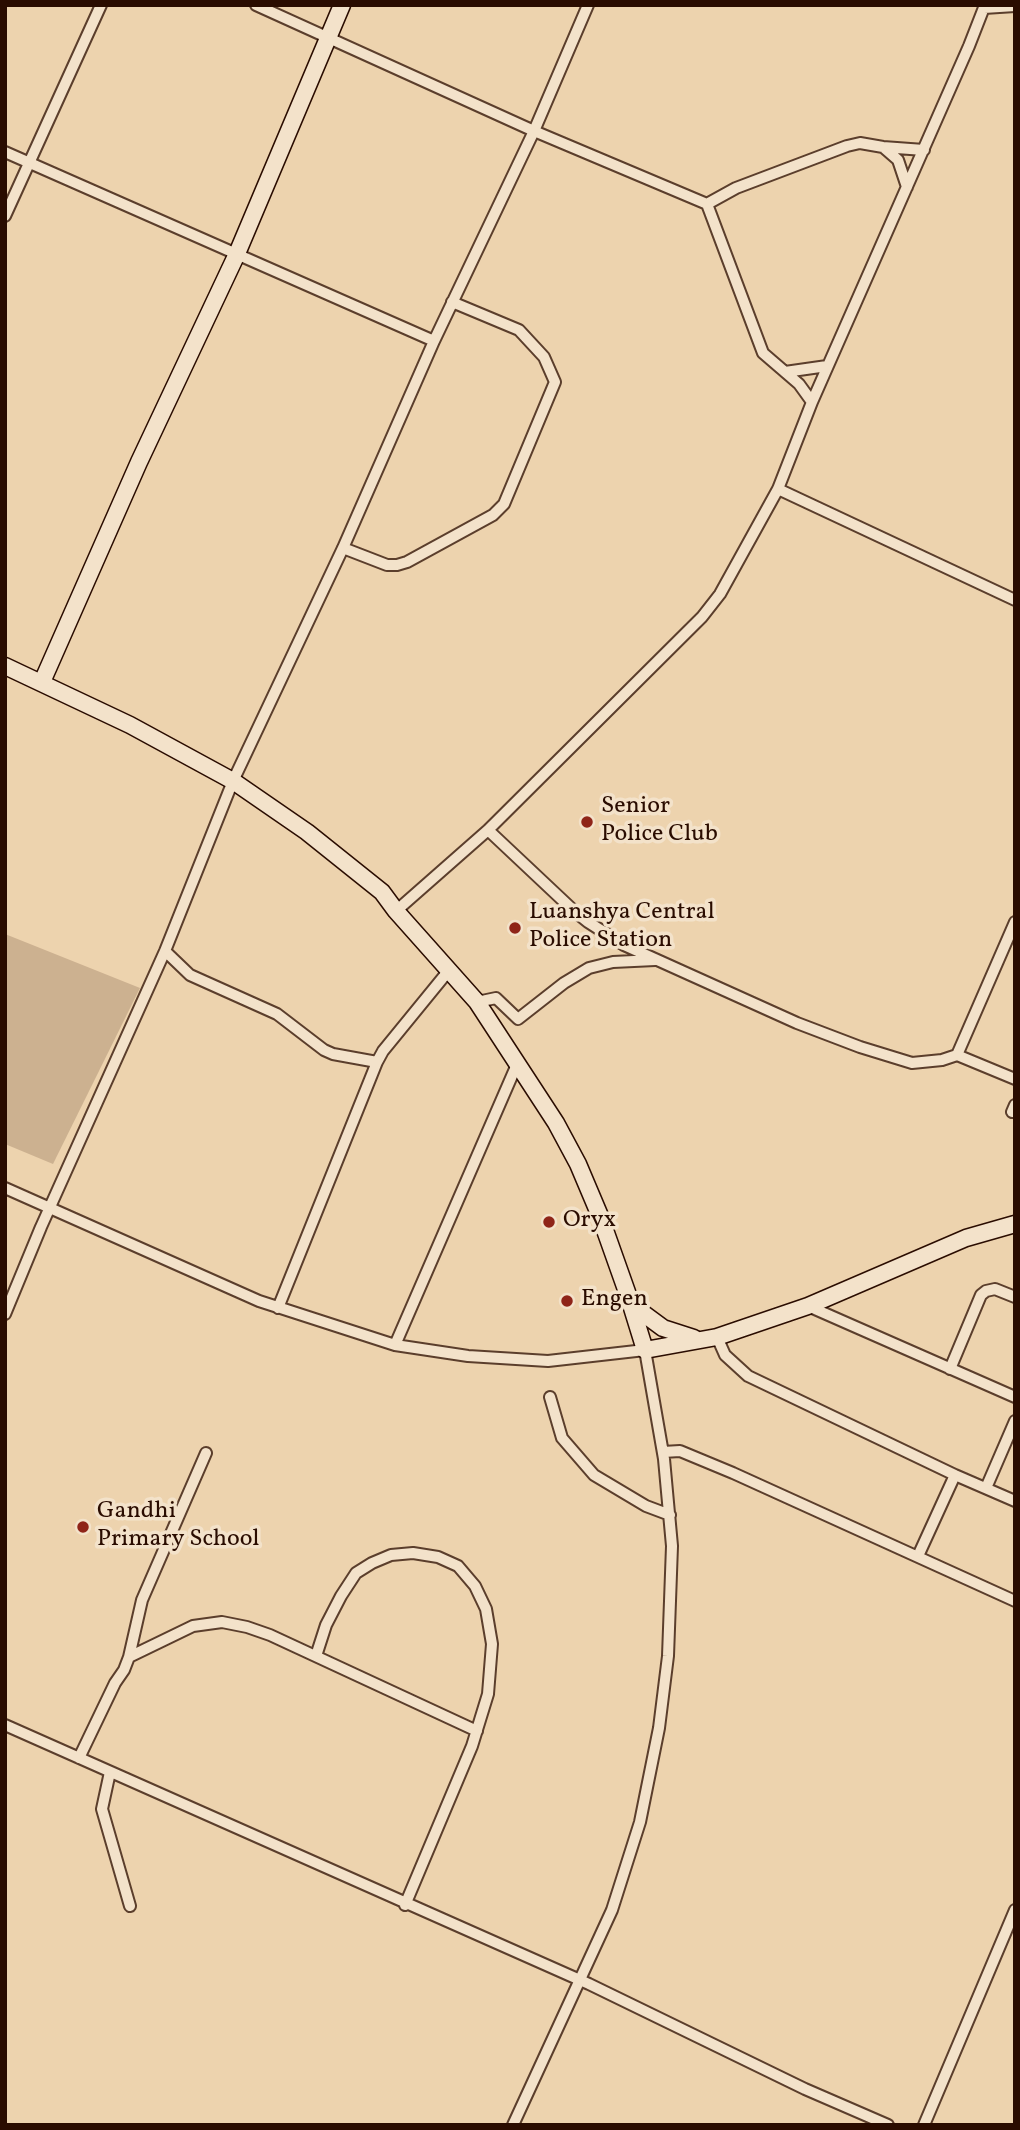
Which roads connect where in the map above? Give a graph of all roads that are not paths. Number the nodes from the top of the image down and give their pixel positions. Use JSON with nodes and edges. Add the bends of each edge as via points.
{"nodes":[{"id":1,"x":101,"y":5,"type":"edge"},
{"id":2,"x":256,"y":5,"type":"edge"},
{"id":3,"x":342,"y":5,"type":"edge"},
{"id":4,"x":588,"y":5,"type":"edge"},
{"id":5,"x":1015,"y":6,"type":"edge"},
{"id":6,"x":984,"y":7,"type":"edge"},
{"id":7,"x":328,"y":38,"type":"junction"},
{"id":8,"x":534,"y":131,"type":"junction"},
{"id":9,"x":883,"y":147,"type":"junction"},
{"id":10,"x":924,"y":150,"type":"junction"},
{"id":11,"x":5,"y":152,"type":"edge"},
{"id":12,"x":29,"y":163,"type":"junction"},
{"id":13,"x":907,"y":187,"type":"junction"},
{"id":14,"x":707,"y":204,"type":"junction"},
{"id":15,"x":5,"y":216,"type":"edge"},
{"id":16,"x":236,"y":256,"type":"junction"},
{"id":17,"x":452,"y":302,"type":"junction"},
{"id":18,"x":434,"y":341,"type":"junction"},
{"id":19,"x":827,"y":366,"type":"junction"},
{"id":20,"x":785,"y":372,"type":"junction"},
{"id":21,"x":812,"y":402,"type":"junction"},
{"id":22,"x":778,"y":489,"type":"junction"},
{"id":23,"x":344,"y":548,"type":"junction"},
{"id":24,"x":1015,"y":600,"type":"edge"},
{"id":25,"x":5,"y":666,"type":"edge"},
{"id":26,"x":41,"y":682,"type":"junction"},
{"id":27,"x":233,"y":781,"type":"junction"},
{"id":28,"x":488,"y":830,"type":"junction"},
{"id":29,"x":396,"y":911,"type":"junction"},
{"id":30,"x":1015,"y":922,"type":"edge"},
{"id":31,"x":164,"y":951,"type":"junction"},
{"id":32,"x":659,"y":960,"type":"junction"},
{"id":33,"x":450,"y":969,"type":"junction"},
{"id":34,"x":477,"y":1002,"type":"junction"},
{"id":35,"x":957,"y":1055,"type":"junction"},
{"id":36,"x":377,"y":1062,"type":"junction"},
{"id":37,"x":518,"y":1062,"type":"junction"},
{"id":38,"x":1015,"y":1079,"type":"edge"},
{"id":39,"x":5,"y":1188,"type":"edge"},
{"id":40,"x":50,"y":1208,"type":"junction"},
{"id":41,"x":1015,"y":1224,"type":"edge"},
{"id":42,"x":628,"y":1295,"type":"junction"},
{"id":43,"x":1015,"y":1297,"type":"edge"},
{"id":44,"x":808,"y":1306,"type":"junction"},
{"id":45,"x":278,"y":1308,"type":"junction"},
{"id":46,"x":5,"y":1314,"type":"edge"},
{"id":47,"x":714,"y":1338,"type":"junction"},
{"id":48,"x":395,"y":1345,"type":"junction"},
{"id":49,"x":645,"y":1350,"type":"junction"},
{"id":50,"x":950,"y":1369,"type":"junction"},
{"id":51,"x":550,"y":1397,"type":"dead end"},
{"id":52,"x":1015,"y":1398,"type":"edge"},
{"id":53,"x":1015,"y":1421,"type":"edge"},
{"id":54,"x":663,"y":1452,"type":"junction"},
{"id":55,"x":206,"y":1453,"type":"dead end"},
{"id":56,"x":955,"y":1475,"type":"junction"},
{"id":57,"x":986,"y":1488,"type":"junction"},
{"id":58,"x":1015,"y":1501,"type":"edge"},
{"id":59,"x":670,"y":1515,"type":"junction"},
{"id":60,"x":919,"y":1556,"type":"junction"},
{"id":61,"x":1015,"y":1601,"type":"edge"},
{"id":62,"x":316,"y":1656,"type":"junction"},
{"id":63,"x":129,"y":1657,"type":"junction"},
{"id":64,"x":5,"y":1725,"type":"edge"},
{"id":65,"x":477,"y":1731,"type":"junction"},
{"id":66,"x":79,"y":1758,"type":"junction"},
{"id":67,"x":110,"y":1772,"type":"junction"},
{"id":68,"x":405,"y":1905,"type":"junction"},
{"id":69,"x":130,"y":1906,"type":"dead end"},
{"id":70,"x":1015,"y":1910,"type":"edge"},
{"id":71,"x":580,"y":1981,"type":"junction"},
{"id":72,"x":513,"y":2125,"type":"edge"},
{"id":73,"x":888,"y":2125,"type":"edge"},
{"id":74,"x":924,"y":2125,"type":"edge"}],
"edges":[{"from":1,"to":12,"type":"street"},
{"from":2,"to":7,"type":"street"},
{"from":3,"to":7,"type":"main road"},
{"from":4,"to":8,"type":"street"},
{"from":5,"to":6,"type":"street"},
{"from":6,"to":10,"type":"street"},
{"from":7,"to":8,"type":"street"},
{"from":7,"to":16,"type":"main road"},
{"from":8,"to":14,"type":"street"},
{"from":8,"to":17,"type":"street"},
{"from":9,"to":10,"type":"street"},
{"from":9,"to":13,"type":"street","via":[[898,160]]},
{"from":9,"to":14,"type":"street","via":[[860,143],[824,153]]},
{"from":10,"to":13,"type":"street"},
{"from":11,"to":12,"type":"street"},
{"from":12,"to":15,"type":"street"},
{"from":12,"to":16,"type":"street"},
{"from":13,"to":19,"type":"street"},
{"from":14,"to":20,"type":"street","via":[[763,353]]},
{"from":16,"to":18,"type":"street"},
{"from":16,"to":26,"type":"main road"},
{"from":17,"to":18,"type":"street"},
{"from":17,"to":23,"type":"street","via":[[519,330],[544,357],[555,382],[504,504],[493,515],[397,565]]},
{"from":18,"to":23,"type":"street"},
{"from":19,"to":20,"type":"street"},
{"from":19,"to":21,"type":"street"},
{"from":20,"to":21,"type":"street"},
{"from":21,"to":22,"type":"street"},
{"from":22,"to":24,"type":"street"},
{"from":22,"to":28,"type":"street","via":[[735,569],[702,617]]},
{"from":23,"to":27,"type":"street"},
{"from":25,"to":26,"type":"main road"},
{"from":26,"to":27,"type":"main road"},
{"from":27,"to":29,"type":"main road","via":[[347,862],[382,892]]},
{"from":27,"to":31,"type":"street"},
{"from":28,"to":29,"type":"street"},
{"from":28,"to":32,"type":"street","via":[[588,922]]},
{"from":29,"to":33,"type":"main road"},
{"from":30,"to":35,"type":"street"},
{"from":31,"to":36,"type":"street","via":[[190,975],[277,1014],[324,1050]]},
{"from":31,"to":40,"type":"street"},
{"from":32,"to":34,"type":"street","via":[[589,968],[518,1019],[496,998]]},
{"from":32,"to":35,"type":"street","via":[[797,1023],[891,1058],[912,1063]]},
{"from":33,"to":34,"type":"main road"},
{"from":33,"to":36,"type":"street"},
{"from":34,"to":37,"type":"main road"},
{"from":35,"to":38,"type":"street"},
{"from":36,"to":45,"type":"street"},
{"from":37,"to":42,"type":"main road","via":[[578,1164]]},
{"from":37,"to":48,"type":"street"},
{"from":39,"to":40,"type":"street"},
{"from":40,"to":45,"type":"street"},
{"from":40,"to":46,"type":"street"},
{"from":41,"to":44,"type":"main road","via":[[966,1238]]},
{"from":42,"to":47,"type":"main road","via":[[663,1328],[686,1337]]},
{"from":42,"to":49,"type":"main road"},
{"from":43,"to":50,"type":"street","via":[[995,1289],[981,1295]]},
{"from":44,"to":47,"type":"main road"},
{"from":44,"to":50,"type":"street"},
{"from":45,"to":48,"type":"street"},
{"from":47,"to":49,"type":"main road"},
{"from":47,"to":56,"type":"street","via":[[748,1376]]},
{"from":48,"to":49,"type":"street","via":[[548,1361]]},
{"from":49,"to":54,"type":"street"},
{"from":50,"to":52,"type":"street"},
{"from":51,"to":59,"type":"street","via":[[562,1438],[594,1475]]},
{"from":53,"to":57,"type":"street"},
{"from":54,"to":59,"type":"street"},
{"from":54,"to":60,"type":"street","via":[[680,1451]]},
{"from":55,"to":63,"type":"street","via":[[142,1600]]},
{"from":56,"to":57,"type":"street"},
{"from":56,"to":60,"type":"street"},
{"from":57,"to":58,"type":"street"},
{"from":59,"to":71,"type":"street","via":[[668,1656],[650,1781],[612,1910]]},
{"from":60,"to":61,"type":"street"},
{"from":62,"to":63,"type":"street","via":[[247,1627],[222,1622],[192,1626]]},
{"from":62,"to":65,"type":"street"},
{"from":62,"to":65,"type":"street","via":[[326,1625],[356,1573],[391,1555],[413,1553],[458,1566],[475,1586],[490,1626],[488,1694]]},
{"from":63,"to":66,"type":"street"},
{"from":64,"to":66,"type":"street"},
{"from":65,"to":68,"type":"street"},
{"from":66,"to":67,"type":"street"},
{"from":67,"to":68,"type":"street"},
{"from":67,"to":69,"type":"street","via":[[102,1809]]},
{"from":68,"to":71,"type":"street"},
{"from":70,"to":74,"type":"street"},
{"from":71,"to":72,"type":"street"},
{"from":71,"to":73,"type":"street"}]}
